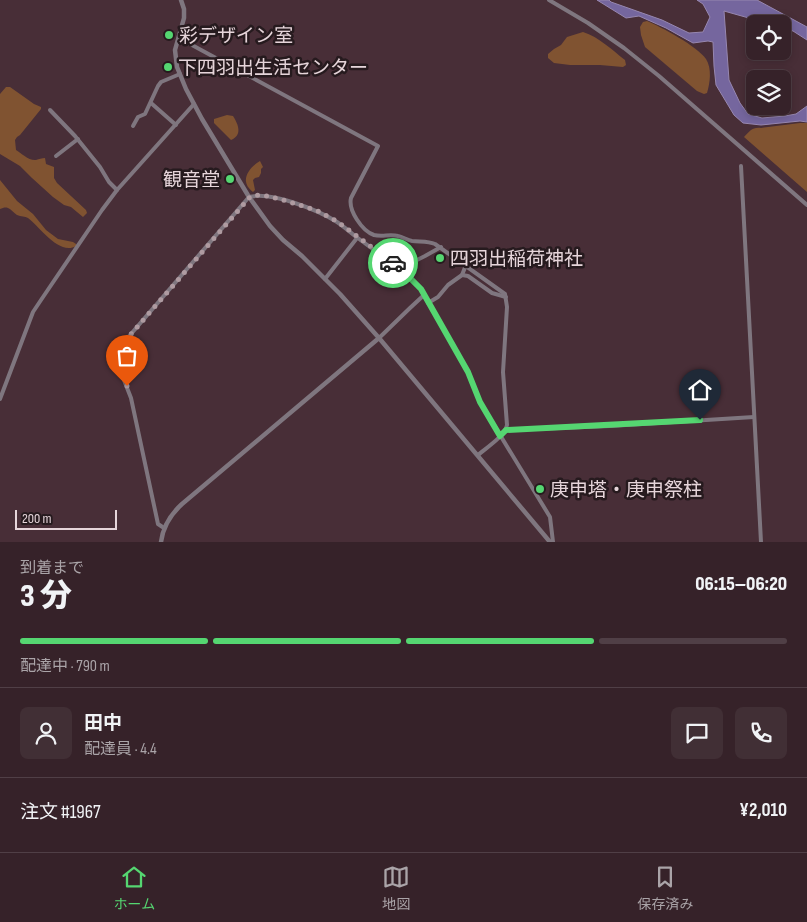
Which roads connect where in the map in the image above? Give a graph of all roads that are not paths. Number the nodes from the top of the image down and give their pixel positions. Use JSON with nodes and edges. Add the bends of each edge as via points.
{"nodes":[{"id":1,"x":182,"y":0,"type":"edge"},
{"id":2,"x":550,"y":0,"type":"edge"},
{"id":3,"x":179,"y":38,"type":"junction"},
{"id":4,"x":180,"y":74,"type":"junction"},
{"id":5,"x":151,"y":103,"type":"junction"},
{"id":6,"x":194,"y":104,"type":"junction"},
{"id":7,"x":50,"y":110,"type":"dead end"},
{"id":8,"x":176,"y":125,"type":"junction"},
{"id":9,"x":134,"y":126,"type":"dead end"},
{"id":10,"x":78,"y":139,"type":"junction"},
{"id":11,"x":56,"y":156,"type":"dead end"},
{"id":12,"x":741,"y":166,"type":"dead end"},
{"id":13,"x":117,"y":190,"type":"junction"},
{"id":14,"x":250,"y":197,"type":"junction"},
{"id":15,"x":807,"y":205,"type":"edge"},
{"id":16,"x":357,"y":238,"type":"junction"},
{"id":17,"x":441,"y":247,"type":"junction"},
{"id":18,"x":466,"y":265,"type":"junction"},
{"id":19,"x":399,"y":268,"type":"junction"},
{"id":20,"x":462,"y":274,"type":"junction"},
{"id":21,"x":325,"y":279,"type":"junction"},
{"id":22,"x":424,"y":295,"type":"junction"},
{"id":23,"x":506,"y":297,"type":"junction"},
{"id":24,"x":428,"y":303,"type":"junction"},
{"id":25,"x":379,"y":338,"type":"junction"},
{"id":26,"x":0,"y":399,"type":"edge"},
{"id":27,"x":754,"y":417,"type":"junction"},
{"id":28,"x":506,"y":430,"type":"junction"},
{"id":29,"x":500,"y":436,"type":"junction"},
{"id":30,"x":478,"y":455,"type":"junction"},
{"id":31,"x":164,"y":528,"type":"junction"},
{"id":32,"x":161,"y":542,"type":"edge"},
{"id":33,"x":551,"y":542,"type":"edge"},
{"id":34,"x":761,"y":542,"type":"edge"}],
"edges":[{"from":1,"to":3,"type":"street","via":[[184,18]]},
{"from":2,"to":15,"type":"street","via":[[624,48]]},
{"from":3,"to":4,"type":"street","via":[[175,59]]},
{"from":3,"to":17,"type":"street","via":[[378,146],[351,198],[352,212],[373,234],[397,236]]},
{"from":4,"to":5,"type":"street","via":[[161,82]]},
{"from":4,"to":6,"type":"street"},
{"from":5,"to":8,"type":"street"},
{"from":5,"to":9,"type":"street"},
{"from":6,"to":8,"type":"street"},
{"from":6,"to":14,"type":"street"},
{"from":7,"to":10,"type":"street"},
{"from":8,"to":13,"type":"street"},
{"from":10,"to":11,"type":"street"},
{"from":10,"to":13,"type":"street"},
{"from":12,"to":27,"type":"street"},
{"from":13,"to":26,"type":"street","via":[[33,312]]},
{"from":14,"to":16,"type":"street","via":[[267,196],[316,210]]},
{"from":14,"to":21,"type":"street","via":[[270,226]]},
{"from":14,"to":31,"type":"street","via":[[112,356],[131,398],[158,524]]},
{"from":16,"to":19,"type":"street"},
{"from":16,"to":21,"type":"street"},
{"from":17,"to":18,"type":"street"},
{"from":17,"to":19,"type":"street"},
{"from":18,"to":20,"type":"street"},
{"from":18,"to":23,"type":"street"},
{"from":19,"to":22,"type":"street"},
{"from":20,"to":23,"type":"street","via":[[492,293]]},
{"from":20,"to":24,"type":"street"},
{"from":21,"to":25,"type":"street"},
{"from":22,"to":24,"type":"street"},
{"from":22,"to":25,"type":"street"},
{"from":23,"to":28,"type":"street","via":[[503,372]]},
{"from":24,"to":29,"type":"street"},
{"from":25,"to":30,"type":"street"},
{"from":25,"to":31,"type":"street","via":[[182,504]]},
{"from":27,"to":28,"type":"street"},
{"from":27,"to":34,"type":"street"},
{"from":28,"to":29,"type":"street"},
{"from":29,"to":30,"type":"street"},
{"from":29,"to":33,"type":"street","via":[[550,517]]},
{"from":30,"to":33,"type":"street"},
{"from":31,"to":32,"type":"street"}]}
